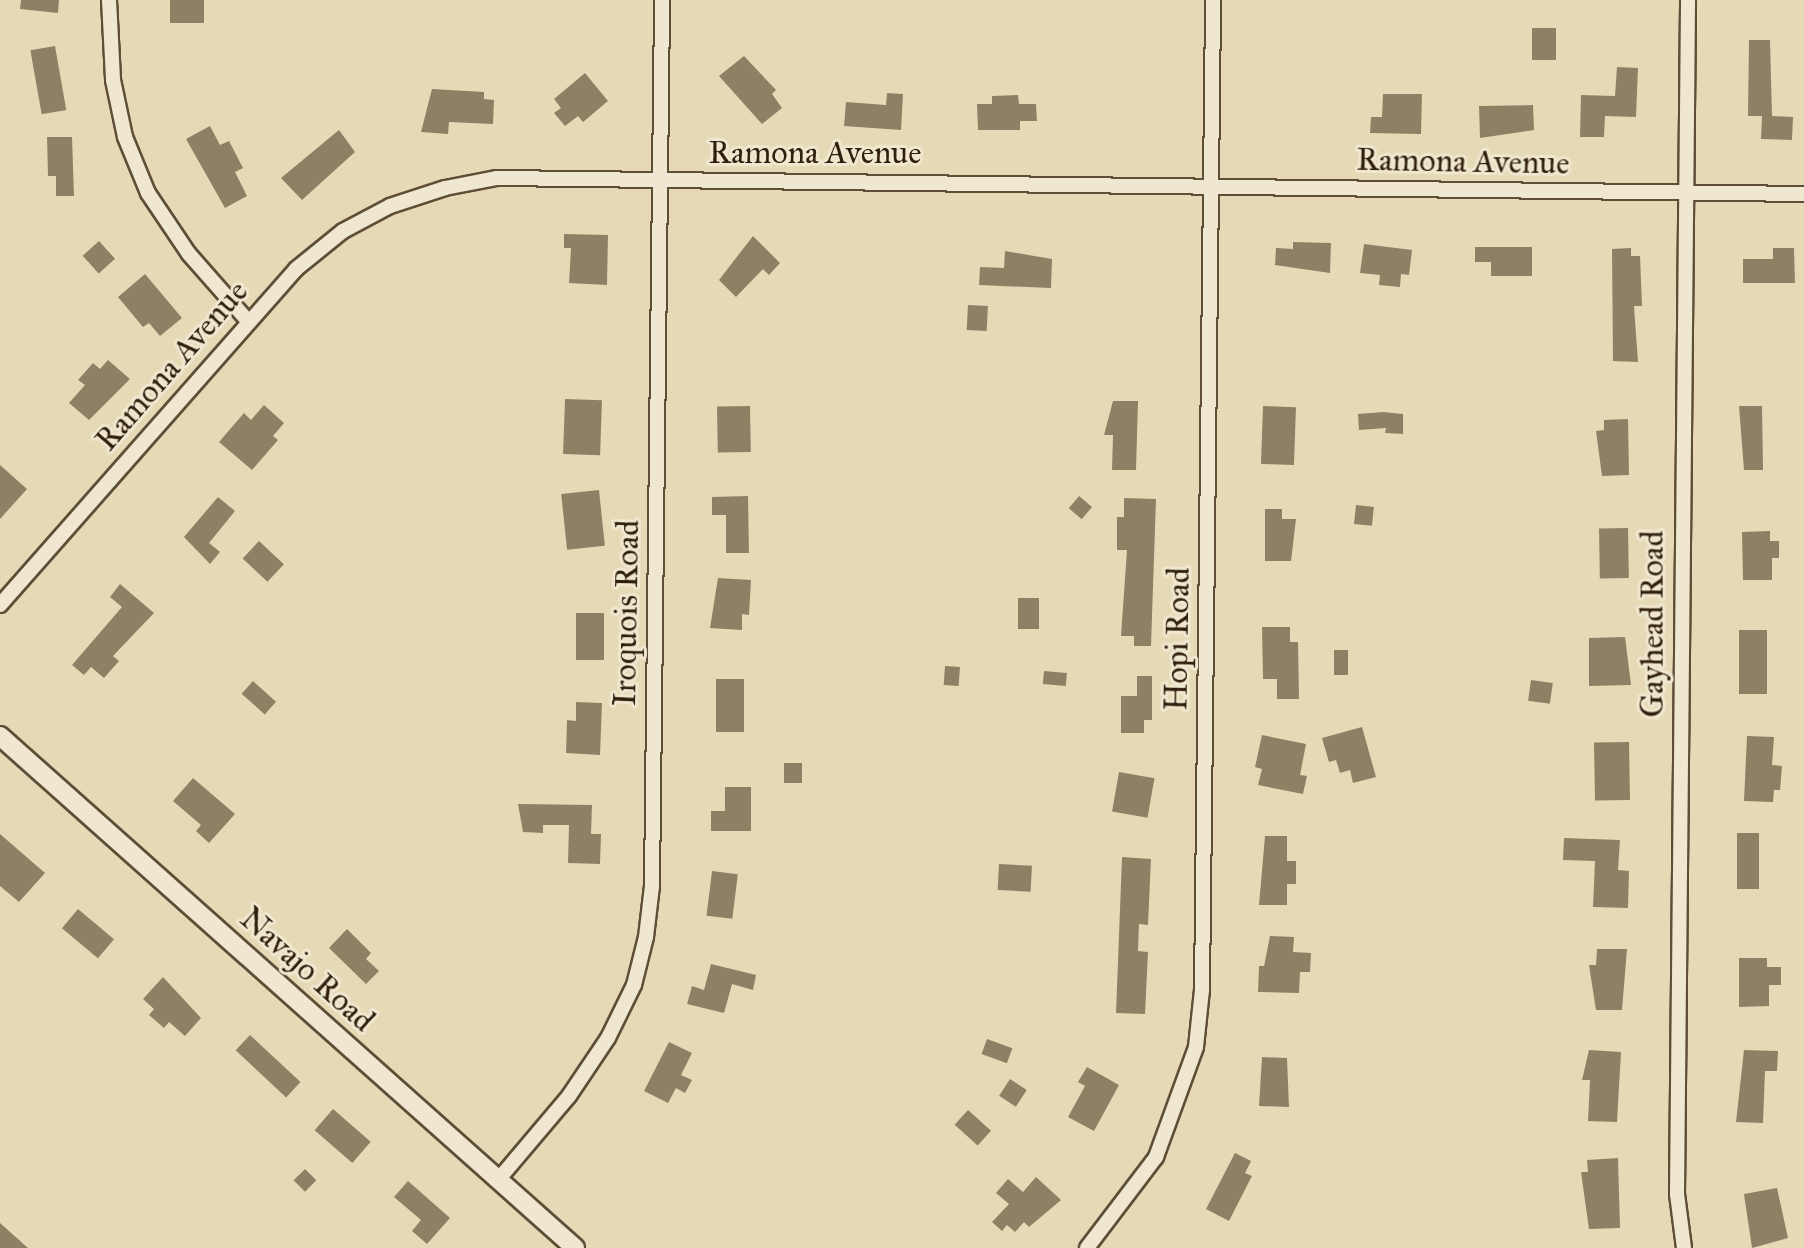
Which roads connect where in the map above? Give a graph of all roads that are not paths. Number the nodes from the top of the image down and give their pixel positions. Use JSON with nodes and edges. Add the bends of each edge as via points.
{"nodes":[{"id":1,"x":109,"y":0,"type":"edge"},
{"id":2,"x":662,"y":0,"type":"edge"},
{"id":3,"x":1213,"y":0,"type":"edge"},
{"id":4,"x":1688,"y":0,"type":"edge"},
{"id":5,"x":659,"y":180,"type":"junction"},
{"id":6,"x":1211,"y":186,"type":"junction"},
{"id":7,"x":1685,"y":192,"type":"junction"},
{"id":8,"x":1804,"y":194,"type":"edge"},
{"id":9,"x":248,"y":321,"type":"junction"},
{"id":10,"x":0,"y":605,"type":"edge"},
{"id":11,"x":0,"y":736,"type":"edge"},
{"id":12,"x":498,"y":1180,"type":"junction"},
{"id":13,"x":575,"y":1248,"type":"edge"},
{"id":14,"x":1087,"y":1248,"type":"edge"},
{"id":15,"x":1684,"y":1248,"type":"edge"}],
"edges":[{"from":1,"to":9,"type":"street","via":[[113,80],[125,137],[142,179],[189,254]]},
{"from":2,"to":5,"type":"street","name":"Iroquois Road"},
{"from":3,"to":6,"type":"street","name":"Hopi Road"},
{"from":4,"to":7,"type":"street","name":"Gayhead Road"},
{"from":5,"to":6,"type":"street","name":"Ramona Avenue"},
{"from":5,"to":9,"type":"street","name":"Ramona Avenue","via":[[497,178],[390,206],[343,231],[296,269]]},
{"from":5,"to":12,"type":"street","name":"Iroquois Road","via":[[652,886],[646,937],[634,985],[608,1038],[569,1096]]},
{"from":6,"to":7,"type":"street","name":"Ramona Avenue"},
{"from":6,"to":14,"type":"street","name":"Hopi Road","via":[[1202,990],[1196,1047],[1156,1157]]},
{"from":7,"to":8,"type":"street","name":"Ramona Avenue"},
{"from":7,"to":15,"type":"street","name":"Gayhead Road","via":[[1677,1194]]},
{"from":9,"to":10,"type":"street","name":"Ramona Avenue"},
{"from":11,"to":12,"type":"main road","name":"Navajo Road"},
{"from":12,"to":13,"type":"main road","name":"Navajo Road"}]}
